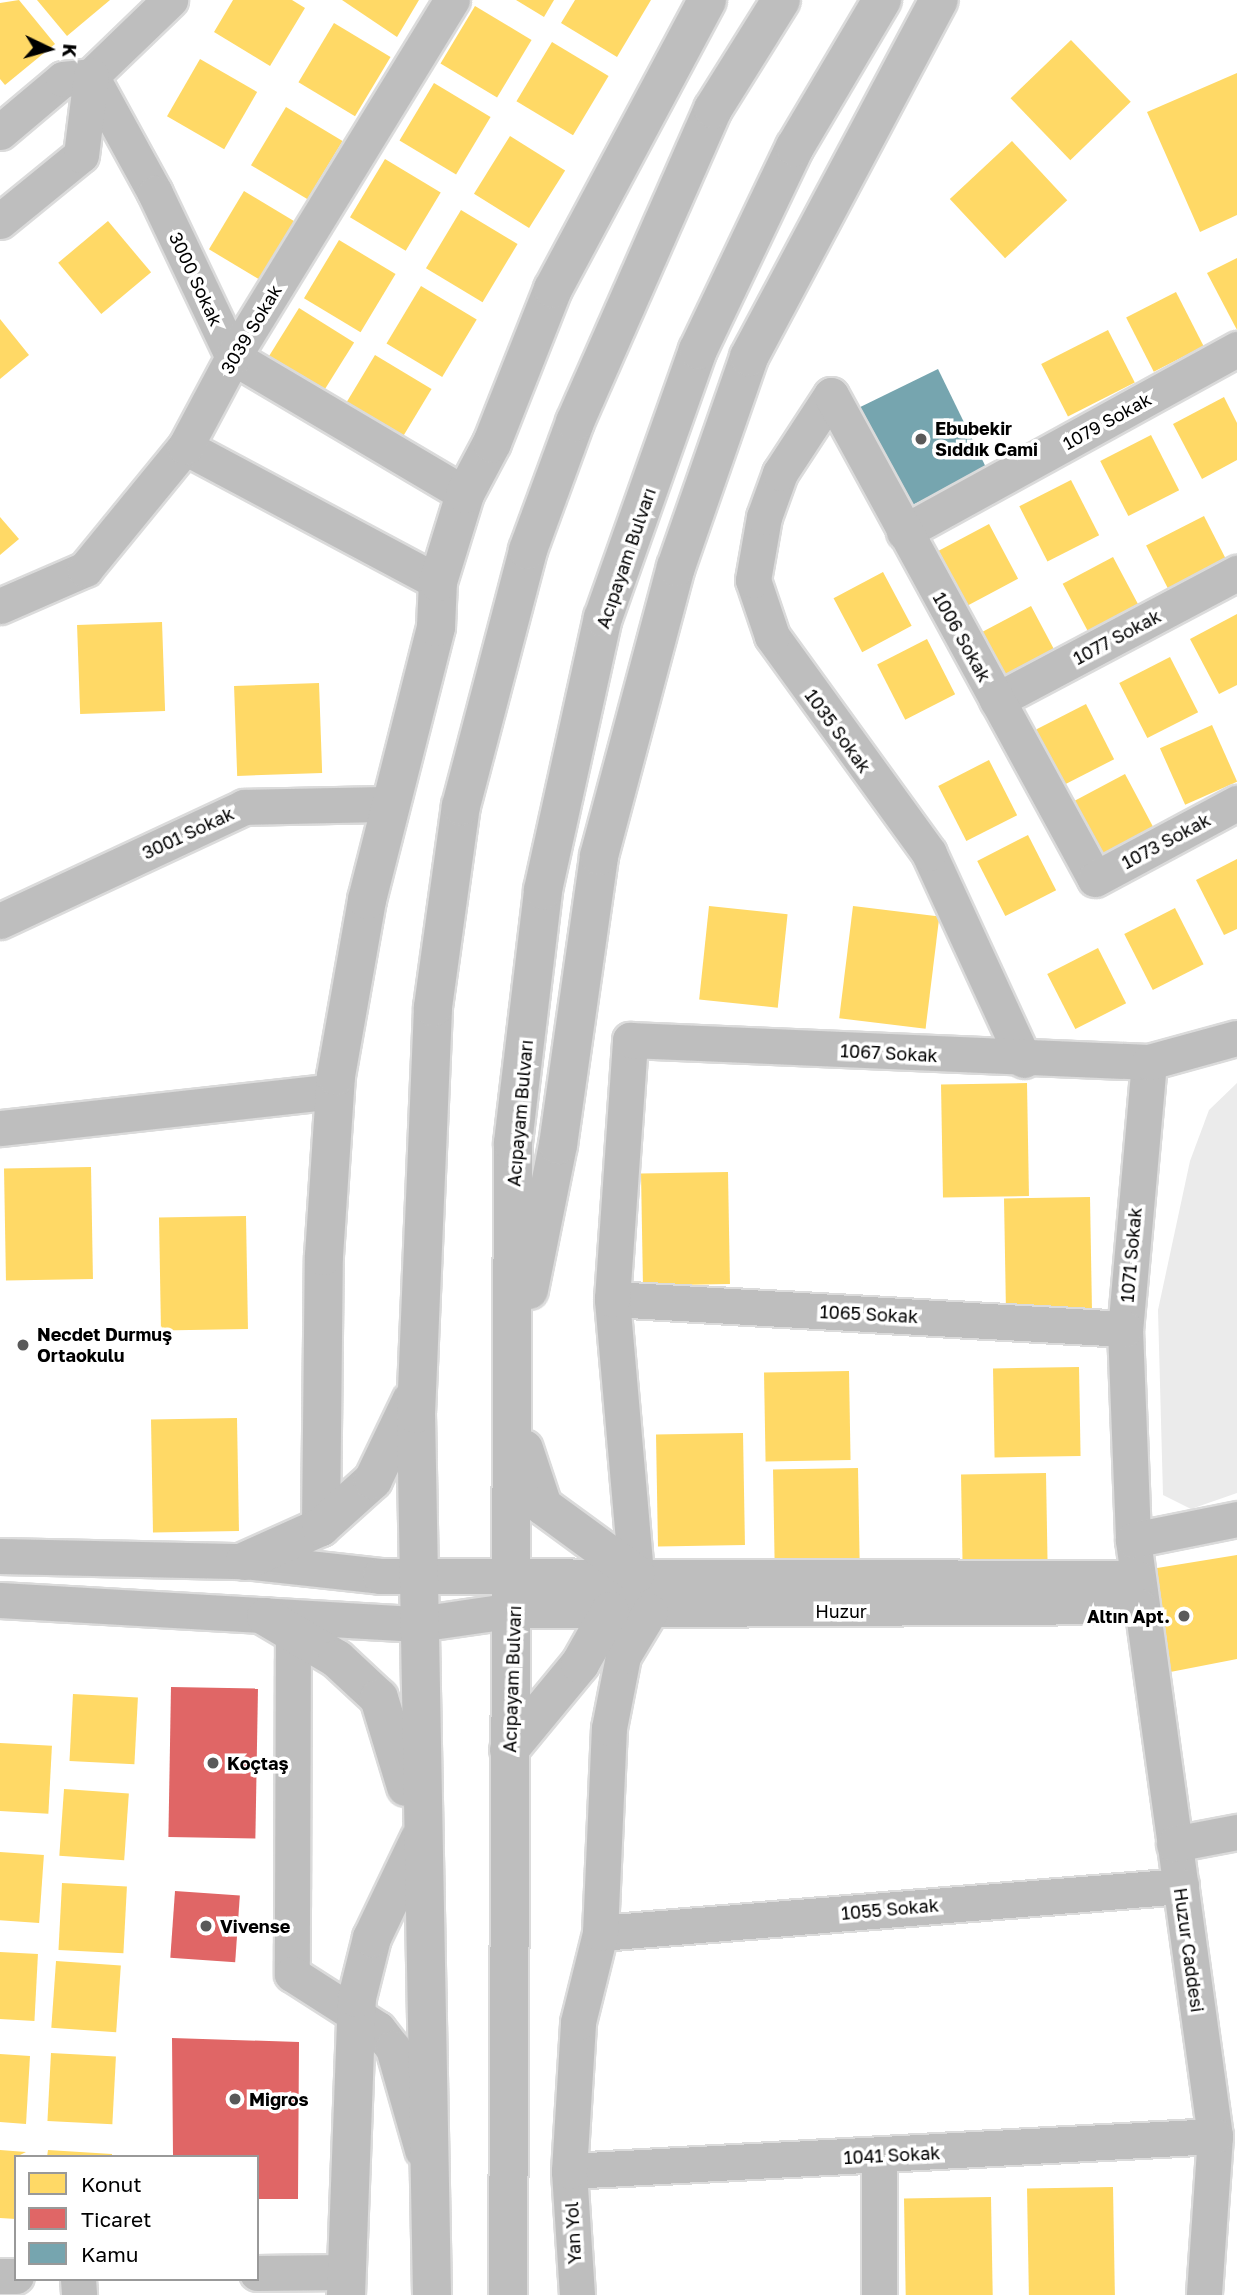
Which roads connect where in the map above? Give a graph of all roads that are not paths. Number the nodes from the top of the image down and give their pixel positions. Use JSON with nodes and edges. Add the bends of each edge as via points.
{"nodes":[{"id":1,"x":170,"y":0,"type":"edge"},
{"id":2,"x":452,"y":0,"type":"edge"},
{"id":3,"x":781,"y":0,"type":"edge"},
{"id":4,"x":882,"y":0,"type":"edge"},
{"id":5,"x":939,"y":0,"type":"edge"},
{"id":6,"x":699,"y":3,"type":"edge"},
{"id":7,"x":91,"y":76,"type":"junction"},
{"id":8,"x":0,"y":132,"type":"edge"},
{"id":9,"x":0,"y":220,"type":"edge"},
{"id":10,"x":1237,"y":349,"type":"edge"},
{"id":11,"x":233,"y":357,"type":"junction"},
{"id":12,"x":831,"y":395,"type":"joint"},
{"id":13,"x":185,"y":447,"type":"junction"},
{"id":14,"x":465,"y":494,"type":"junction"},
{"id":15,"x":904,"y":532,"type":"junction"},
{"id":16,"x":1237,"y":573,"type":"edge"},
{"id":17,"x":438,"y":582,"type":"junction"},
{"id":18,"x":0,"y":606,"type":"edge"},
{"id":19,"x":996,"y":701,"type":"junction"},
{"id":20,"x":1237,"y":803,"type":"edge"},
{"id":21,"x":390,"y":804,"type":"junction"},
{"id":22,"x":1095,"y":879,"type":"joint"},
{"id":23,"x":0,"y":921,"type":"edge"},
{"id":24,"x":1237,"y":1038,"type":"edge"},
{"id":25,"x":1024,"y":1060,"type":"junction"},
{"id":26,"x":1149,"y":1062,"type":"junction"},
{"id":27,"x":335,"y":1091,"type":"junction"},
{"id":28,"x":0,"y":1128,"type":"edge"},
{"id":29,"x":612,"y":1299,"type":"junction"},
{"id":30,"x":1125,"y":1329,"type":"junction"},
{"id":31,"x":511,"y":1381,"type":"junction"},
{"id":32,"x":417,"y":1383,"type":"junction"},
{"id":33,"x":1237,"y":1519,"type":"edge"},
{"id":34,"x":321,"y":1527,"type":"junction"},
{"id":35,"x":1133,"y":1540,"type":"junction"},
{"id":36,"x":0,"y":1556,"type":"edge"},
{"id":37,"x":245,"y":1561,"type":"junction"},
{"id":38,"x":636,"y":1574,"type":"junction"},
{"id":39,"x":420,"y":1575,"type":"junction"},
{"id":40,"x":1138,"y":1592,"type":"junction"},
{"id":41,"x":514,"y":1593,"type":"junction"},
{"id":42,"x":0,"y":1600,"type":"edge"},
{"id":43,"x":610,"y":1611,"type":"junction"},
{"id":44,"x":650,"y":1611,"type":"junction"},
{"id":45,"x":418,"y":1624,"type":"junction"},
{"id":46,"x":280,"y":1625,"type":"junction"},
{"id":47,"x":509,"y":1750,"type":"junction"},
{"id":48,"x":1237,"y":1832,"type":"edge"},
{"id":49,"x":421,"y":1834,"type":"junction"},
{"id":50,"x":1174,"y":1844,"type":"junction"},
{"id":51,"x":1181,"y":1886,"type":"junction"},
{"id":52,"x":600,"y":1933,"type":"junction"},
{"id":53,"x":356,"y":2015,"type":"junction"},
{"id":54,"x":1222,"y":2080,"type":"edge"},
{"id":55,"x":1214,"y":2136,"type":"junction"},
{"id":56,"x":879,"y":2155,"type":"junction"},
{"id":57,"x":569,"y":2171,"type":"junction"},
{"id":58,"x":430,"y":2176,"type":"junction"},
{"id":59,"x":259,"y":2273,"type":"edge"},
{"id":60,"x":345,"y":2284,"type":"edge"},
{"id":61,"x":432,"y":2295,"type":"edge"},
{"id":62,"x":508,"y":2295,"type":"edge"},
{"id":63,"x":577,"y":2295,"type":"edge"},
{"id":64,"x":879,"y":2295,"type":"edge"},
{"id":65,"x":1203,"y":2295,"type":"edge"}],
"edges":[{"from":1,"to":7,"type":"street"},
{"from":2,"to":11,"type":"street","name":"3039 Sokak"},
{"from":3,"to":32,"type":"main road","via":[[713,109],[575,422],[528,550],[479,734],[461,806],[433,1007]]},
{"from":4,"to":31,"type":"main road","name":"Acıpayam Bulvarı","via":[[795,147],[698,349],[603,618],[543,890],[513,1143]]},
{"from":5,"to":31,"type":"main road","via":[[749,357],[676,567],[599,856],[558,1145]]},
{"from":6,"to":14,"type":"main road","via":[[552,289],[492,443]]},
{"from":7,"to":8,"type":"street","via":[[63,79]]},
{"from":7,"to":9,"type":"street","via":[[81,155]]},
{"from":7,"to":11,"type":"street","name":"3000 Sokak","via":[[155,192]]},
{"from":10,"to":15,"type":"street","name":"1079 Sokak"},
{"from":11,"to":13,"type":"street","name":"3039 Sokak"},
{"from":11,"to":14,"type":"street"},
{"from":12,"to":15,"type":"street","name":"1006 Sokak"},
{"from":12,"to":25,"type":"street","name":"1035 Sokak","via":[[780,473],[764,517],[753,580],[772,636],[929,853]]},
{"from":13,"to":17,"type":"street"},
{"from":13,"to":18,"type":"street","name":"3039 Sokak","via":[[85,569]]},
{"from":14,"to":17,"type":"main road"},
{"from":15,"to":19,"type":"street","name":"1006 Sokak"},
{"from":16,"to":19,"type":"street","name":"1077 Sokak"},
{"from":17,"to":21,"type":"main road","via":[[436,627]]},
{"from":19,"to":22,"type":"street","name":"1006 Sokak"},
{"from":20,"to":22,"type":"street","name":"1073 Sokak"},
{"from":21,"to":23,"type":"street","name":"3001 Sokak","via":[[244,807]]},
{"from":21,"to":27,"type":"main road"},
{"from":24,"to":26,"type":"street"},
{"from":25,"to":26,"type":"street","name":"1067 Sokak"},
{"from":25,"to":29,"type":"street","name":"1067 Sokak","via":[[630,1040]]},
{"from":26,"to":30,"type":"street","name":"1071 Sokak"},
{"from":27,"to":28,"type":"street"},
{"from":27,"to":34,"type":"main road","via":[[324,1256]]},
{"from":29,"to":30,"type":"street","name":"1065 Sokak"},
{"from":29,"to":38,"type":"street"},
{"from":30,"to":35,"type":"street","name":"1071 Sokak"},
{"from":31,"to":38,"type":"main road","via":[[530,1483],[543,1506]]},
{"from":31,"to":41,"type":"main road","name":"Acıpayam Bulvarı"},
{"from":32,"to":34,"type":"main road","via":[[373,1480]]},
{"from":32,"to":39,"type":"main road"},
{"from":33,"to":35,"type":"street"},
{"from":34,"to":37,"type":"main road"},
{"from":35,"to":40,"type":"street"},
{"from":36,"to":37,"type":"street"},
{"from":37,"to":39,"type":"street"},
{"from":38,"to":40,"type":"street","name":"Huzur"},
{"from":38,"to":41,"type":"street","name":"Huzur"},
{"from":39,"to":41,"type":"street"},
{"from":39,"to":45,"type":"main road"},
{"from":40,"to":44,"type":"street","name":"Huzur"},
{"from":40,"to":50,"type":"street","name":"Huzur Caddesi"},
{"from":41,"to":43,"type":"street","name":"Huzur"},
{"from":41,"to":45,"type":"street"},
{"from":41,"to":47,"type":"main road","name":"Acıpayam Bulvarı"},
{"from":42,"to":46,"type":"street"},
{"from":43,"to":44,"type":"street","name":"Huzur"},
{"from":43,"to":47,"type":"main road","via":[[580,1664]]},
{"from":44,"to":52,"type":"street","name":"Yan Yol","via":[[623,1656],[609,1728]]},
{"from":45,"to":46,"type":"street"},
{"from":45,"to":49,"type":"main road"},
{"from":46,"to":49,"type":"main road","via":[[345,1665],[379,1698]]},
{"from":46,"to":53,"type":"street","via":[[292,1974]]},
{"from":47,"to":62,"type":"main road","name":"Acıpayam Bulvarı"},
{"from":48,"to":50,"type":"street"},
{"from":49,"to":53,"type":"main road","via":[[372,1938]]},
{"from":49,"to":58,"type":"main road"},
{"from":50,"to":51,"type":"street","name":"Huzur Caddesi"},
{"from":51,"to":52,"type":"street","name":"1055 Sokak"},
{"from":51,"to":54,"type":"street","name":"Huzur Caddesi"},
{"from":52,"to":57,"type":"street","name":"Yan Yol","via":[[578,2022]]},
{"from":53,"to":58,"type":"street","via":[[393,2048]]},
{"from":53,"to":60,"type":"main road"},
{"from":54,"to":55,"type":"street","name":"Huzur Caddesi"},
{"from":55,"to":56,"type":"street","name":"1041 Sokak"},
{"from":55,"to":65,"type":"street","name":"Huzur Caddesi"},
{"from":56,"to":57,"type":"street","name":"1041 Sokak"},
{"from":56,"to":64,"type":"street"},
{"from":57,"to":63,"type":"street","name":"Yan Yol"},
{"from":58,"to":61,"type":"main road"},
{"from":59,"to":60,"type":"street"}]}
